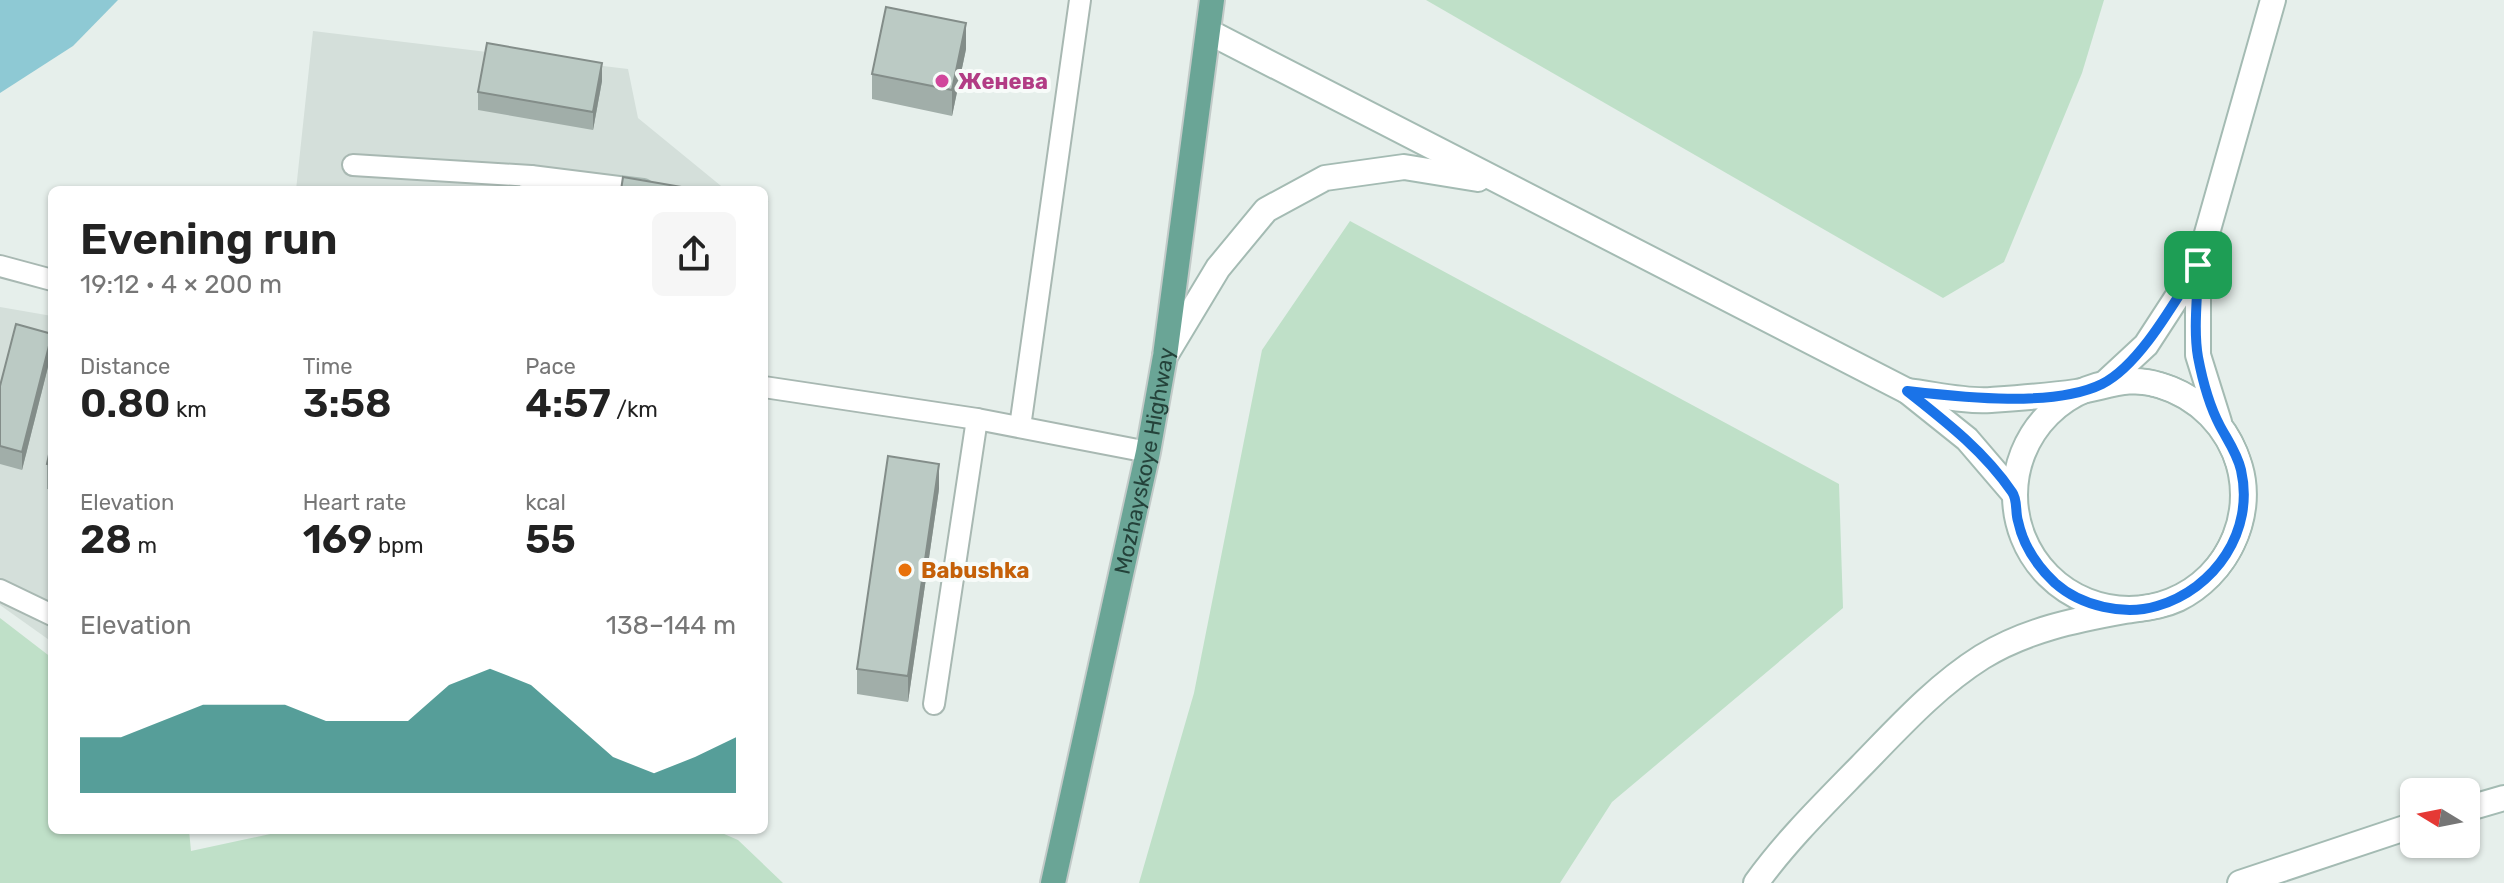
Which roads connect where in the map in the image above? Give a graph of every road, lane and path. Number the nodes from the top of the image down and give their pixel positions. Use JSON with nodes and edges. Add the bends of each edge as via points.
{"nodes":[{"id":1,"x":1080,"y":0,"type":"edge"},
{"id":2,"x":1212,"y":0,"type":"edge"},
{"id":3,"x":2273,"y":0,"type":"edge"},
{"id":4,"x":1209,"y":32,"type":"junction"},
{"id":5,"x":353,"y":165,"type":"dead end"},
{"id":6,"x":1501,"y":182,"type":"junction"},
{"id":7,"x":530,"y":183,"type":"edge"},
{"id":8,"x":578,"y":186,"type":"edge"},
{"id":9,"x":2198,"y":265,"type":"junction"},
{"id":10,"x":0,"y":266,"type":"edge"},
{"id":11,"x":48,"y":279,"type":"edge"},
{"id":12,"x":1165,"y":356,"type":"junction"},
{"id":13,"x":2105,"y":383,"type":"junction"},
{"id":14,"x":768,"y":388,"type":"edge"},
{"id":15,"x":1907,"y":391,"type":"junction"},
{"id":16,"x":2080,"y":392,"type":"junction"},
{"id":17,"x":977,"y":419,"type":"junction"},
{"id":18,"x":2219,"y":424,"type":"junction"},
{"id":19,"x":1020,"y":427,"type":"junction"},
{"id":20,"x":1148,"y":452,"type":"junction"},
{"id":21,"x":2015,"y":495,"type":"junction"},
{"id":22,"x":0,"y":590,"type":"edge"},
{"id":23,"x":2128,"y":610,"type":"junction"},
{"id":24,"x":48,"y":613,"type":"edge"},
{"id":25,"x":934,"y":704,"type":"dead end"},
{"id":26,"x":2504,"y":798,"type":"edge"},
{"id":27,"x":2480,"y":805,"type":"edge"},
{"id":28,"x":2400,"y":829,"type":"edge"},
{"id":29,"x":1053,"y":883,"type":"edge"},
{"id":30,"x":1756,"y":883,"type":"edge"},
{"id":31,"x":2240,"y":883,"type":"edge"}],
"edges":[{"from":1,"to":19,"type":"lane"},
{"from":2,"to":4,"type":"main road","name":"Mozhayskoye Highway"},
{"from":3,"to":9,"type":"main road"},
{"from":4,"to":6,"type":"main road"},
{"from":4,"to":12,"type":"main road","name":"Mozhayskoye Highway"},
{"from":5,"to":7,"type":"lane"},
{"from":6,"to":12,"type":"main road","via":[[1404,167],[1325,178],[1266,210],[1218,268]]},
{"from":6,"to":15,"type":"main road"},
{"from":7,"to":8,"type":"lane"},
{"from":9,"to":13,"type":"main road","via":[[2146,345]]},
{"from":9,"to":18,"type":"main road","via":[[2198,355]]},
{"from":10,"to":11,"type":"lane"},
{"from":12,"to":20,"type":"main road","name":"Mozhayskoye Highway"},
{"from":13,"to":16,"type":"main road"},
{"from":13,"to":18,"type":"main road","via":[[2155,384],[2190,399]]},
{"from":14,"to":17,"type":"lane"},
{"from":15,"to":16,"type":"main road","via":[[1987,401]]},
{"from":15,"to":21,"type":"main road","via":[[1967,439]]},
{"from":16,"to":21,"type":"main road","via":[[2040,423],[2022,457]]},
{"from":17,"to":19,"type":"lane"},
{"from":17,"to":25,"type":"lane"},
{"from":18,"to":23,"type":"main road","via":[[2241,470],[2241,521],[2232,546],[2200,585],[2178,599]]},
{"from":19,"to":20,"type":"lane"},
{"from":20,"to":29,"type":"main road","name":"Mozhayskoye Highway"},
{"from":21,"to":23,"type":"main road","via":[[2025,545],[2057,585],[2103,607]]},
{"from":22,"to":24,"type":"lane"},
{"from":23,"to":30,"type":"main road","via":[[2038,629],[1983,657],[1926,700],[1782,847]]},
{"from":26,"to":27,"type":"main road"},
{"from":28,"to":31,"type":"main road"}]}
